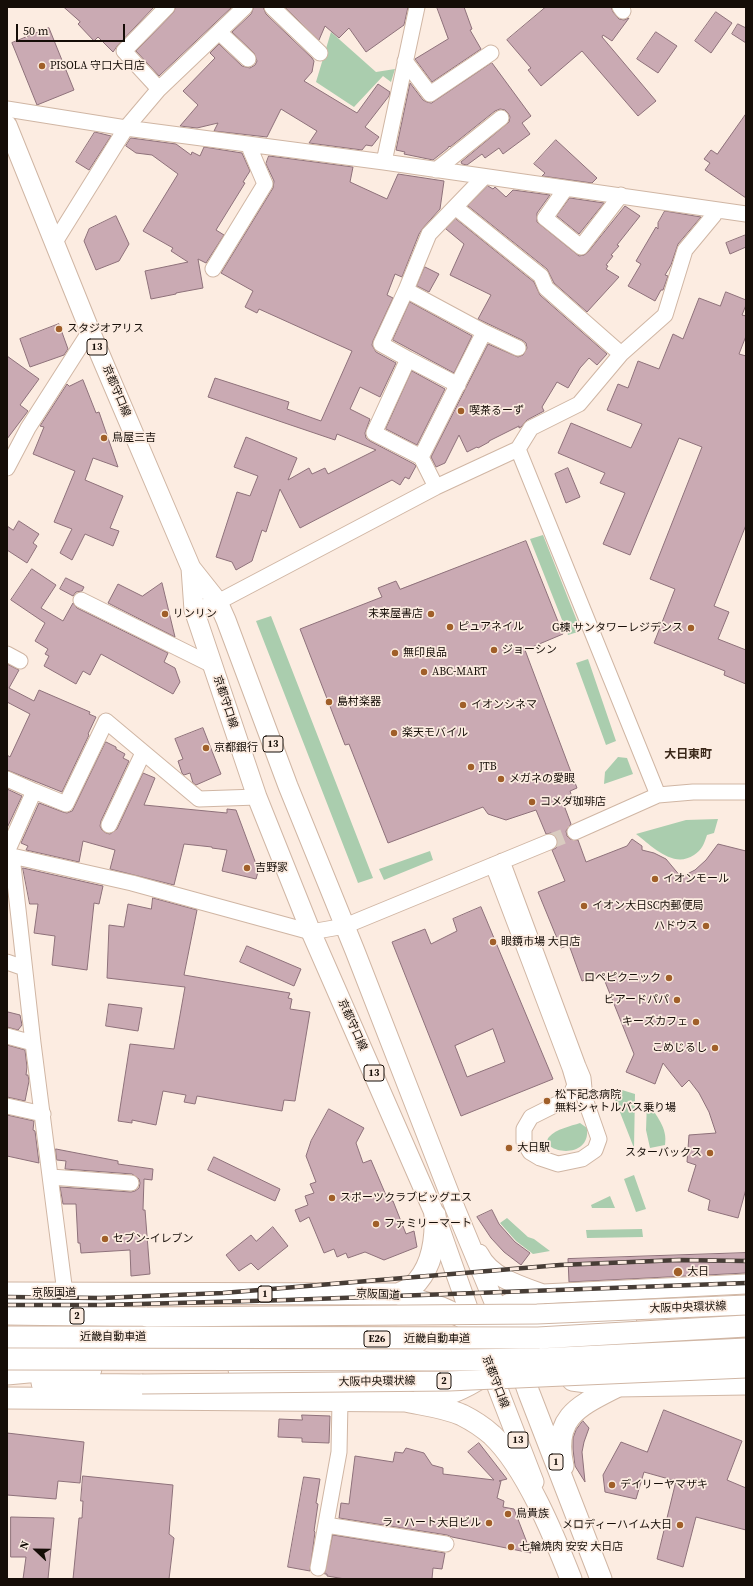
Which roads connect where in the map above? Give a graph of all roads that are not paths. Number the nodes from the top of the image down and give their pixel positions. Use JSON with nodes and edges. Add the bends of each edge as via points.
{"nodes":[{"id":1,"x":167,"y":7,"type":"edge"},
{"id":2,"x":245,"y":7,"type":"edge"},
{"id":3,"x":272,"y":7,"type":"edge"},
{"id":4,"x":417,"y":7,"type":"edge"},
{"id":5,"x":219,"y":32,"type":"junction"},
{"id":6,"x":320,"y":53,"type":"dead end"},
{"id":7,"x":490,"y":53,"type":"dead end"},
{"id":8,"x":248,"y":59,"type":"dead end"},
{"id":9,"x":406,"y":61,"type":"junction"},
{"id":10,"x":158,"y":89,"type":"junction"},
{"id":11,"x":7,"y":109,"type":"edge"},
{"id":12,"x":501,"y":118,"type":"dead end"},
{"id":13,"x":7,"y":125,"type":"edge"},
{"id":14,"x":126,"y":128,"type":"junction"},
{"id":15,"x":248,"y":144,"type":"junction"},
{"id":16,"x":384,"y":162,"type":"junction"},
{"id":17,"x":436,"y":170,"type":"junction"},
{"id":18,"x":484,"y":177,"type":"junction"},
{"id":19,"x":566,"y":188,"type":"junction"},
{"id":20,"x":621,"y":195,"type":"junction"},
{"id":21,"x":455,"y":207,"type":"junction"},
{"id":22,"x":746,"y":214,"type":"edge"},
{"id":23,"x":714,"y":215,"type":"dead end"},
{"id":24,"x":55,"y":242,"type":"junction"},
{"id":25,"x":213,"y":269,"type":"dead end"},
{"id":26,"x":406,"y":290,"type":"junction"},
{"id":27,"x":90,"y":331,"type":"junction"},
{"id":28,"x":484,"y":332,"type":"junction"},
{"id":29,"x":518,"y":348,"type":"dead end"},
{"id":30,"x":626,"y":350,"type":"junction"},
{"id":31,"x":408,"y":359,"type":"junction"},
{"id":32,"x":458,"y":385,"type":"junction"},
{"id":33,"x":518,"y":450,"type":"junction"},
{"id":34,"x":421,"y":457,"type":"junction"},
{"id":35,"x":7,"y":468,"type":"edge"},
{"id":36,"x":436,"y":487,"type":"junction"},
{"id":37,"x":191,"y":568,"type":"junction"},
{"id":38,"x":81,"y":600,"type":"dead end"},
{"id":39,"x":218,"y":602,"type":"junction"},
{"id":40,"x":194,"y":610,"type":"junction"},
{"id":41,"x":7,"y":654,"type":"edge"},
{"id":42,"x":20,"y":662,"type":"dead end"},
{"id":43,"x":212,"y":665,"type":"junction"},
{"id":44,"x":143,"y":752,"type":"junction"},
{"id":45,"x":7,"y":779,"type":"edge"},
{"id":46,"x":34,"y":791,"type":"junction"},
{"id":47,"x":746,"y":792,"type":"edge"},
{"id":48,"x":658,"y":795,"type":"junction"},
{"id":49,"x":256,"y":798,"type":"junction"},
{"id":50,"x":109,"y":825,"type":"dead end"},
{"id":51,"x":575,"y":832,"type":"tunnel mouth"},
{"id":52,"x":549,"y":842,"type":"tunnel mouth"},
{"id":53,"x":12,"y":856,"type":"junction"},
{"id":54,"x":497,"y":863,"type":"junction"},
{"id":55,"x":345,"y":926,"type":"junction"},
{"id":56,"x":311,"y":932,"type":"junction"},
{"id":57,"x":7,"y":962,"type":"edge"},
{"id":58,"x":24,"y":968,"type":"junction"},
{"id":59,"x":7,"y":1036,"type":"edge"},
{"id":60,"x":33,"y":1043,"type":"junction"},
{"id":61,"x":7,"y":1106,"type":"edge"},
{"id":62,"x":43,"y":1114,"type":"junction"},
{"id":63,"x":51,"y":1177,"type":"junction"},
{"id":64,"x":132,"y":1183,"type":"dead end"},
{"id":65,"x":455,"y":1208,"type":"junction"},
{"id":66,"x":435,"y":1215,"type":"junction"},
{"id":67,"x":746,"y":1284,"type":"edge"},
{"id":68,"x":65,"y":1293,"type":"junction"},
{"id":69,"x":7,"y":1294,"type":"edge"},
{"id":70,"x":398,"y":1294,"type":"junction"},
{"id":71,"x":543,"y":1294,"type":"junction"},
{"id":72,"x":746,"y":1306,"type":"edge"},
{"id":73,"x":498,"y":1311,"type":"junction"},
{"id":74,"x":7,"y":1315,"type":"edge"},
{"id":75,"x":746,"y":1317,"type":"edge"},
{"id":76,"x":746,"y":1326,"type":"edge"},
{"id":77,"x":7,"y":1329,"type":"edge"},
{"id":78,"x":7,"y":1337,"type":"edge"},
{"id":79,"x":746,"y":1337,"type":"edge"},
{"id":80,"x":495,"y":1346,"type":"junction"},
{"id":81,"x":746,"y":1349,"type":"edge"},
{"id":82,"x":7,"y":1360,"type":"edge"},
{"id":83,"x":746,"y":1368,"type":"edge"},
{"id":84,"x":7,"y":1375,"type":"edge"},
{"id":85,"x":746,"y":1385,"type":"edge"},
{"id":86,"x":616,"y":1387,"type":"junction"},
{"id":87,"x":10,"y":1390,"type":"edge"},
{"id":88,"x":74,"y":1391,"type":"junction"},
{"id":89,"x":340,"y":1401,"type":"junction"},
{"id":90,"x":405,"y":1401,"type":"junction"},
{"id":91,"x":569,"y":1496,"type":"junction"},
{"id":92,"x":326,"y":1525,"type":"junction"},
{"id":93,"x":446,"y":1544,"type":"dead end"},
{"id":94,"x":558,"y":1545,"type":"junction"},
{"id":95,"x":318,"y":1568,"type":"dead end"},
{"id":96,"x":571,"y":1579,"type":"edge"},
{"id":97,"x":601,"y":1579,"type":"edge"}],
"edges":[{"from":1,"to":10,"type":"street","via":[[124,51]]},
{"from":2,"to":5,"type":"street"},
{"from":3,"to":6,"type":"street"},
{"from":4,"to":9,"type":"street"},
{"from":5,"to":8,"type":"street"},
{"from":5,"to":10,"type":"street"},
{"from":7,"to":9,"type":"street","via":[[430,94]]},
{"from":9,"to":16,"type":"street"},
{"from":10,"to":14,"type":"street"},
{"from":11,"to":14,"type":"street"},
{"from":12,"to":17,"type":"street"},
{"from":13,"to":24,"type":"main road","name":"京都守口線","number":"13"},
{"from":14,"to":15,"type":"street"},
{"from":14,"to":24,"type":"street"},
{"from":15,"to":16,"type":"street"},
{"from":15,"to":25,"type":"street","via":[[265,184]]},
{"from":16,"to":17,"type":"street"},
{"from":17,"to":18,"type":"street"},
{"from":18,"to":19,"type":"street"},
{"from":18,"to":21,"type":"street"},
{"from":19,"to":20,"type":"street"},
{"from":19,"to":20,"type":"street","via":[[545,218],[581,247]]},
{"from":20,"to":22,"type":"street"},
{"from":21,"to":26,"type":"street","via":[[429,234]]},
{"from":21,"to":30,"type":"street","via":[[541,276],[546,288]]},
{"from":23,"to":30,"type":"street","via":[[685,250],[665,315]]},
{"from":24,"to":27,"type":"main road","name":"京都守口線","number":"13"},
{"from":26,"to":28,"type":"street"},
{"from":26,"to":31,"type":"street","via":[[381,344]]},
{"from":27,"to":35,"type":"street","via":[[28,428]]},
{"from":27,"to":37,"type":"main road","name":"京都守口線","number":"13"},
{"from":28,"to":29,"type":"street"},
{"from":28,"to":32,"type":"street"},
{"from":30,"to":33,"type":"street","via":[[579,404],[531,428]]},
{"from":31,"to":32,"type":"street"},
{"from":31,"to":34,"type":"street","via":[[374,433]]},
{"from":32,"to":34,"type":"street"},
{"from":33,"to":36,"type":"street"},
{"from":33,"to":48,"type":"street"},
{"from":34,"to":36,"type":"street"},
{"from":36,"to":39,"type":"street"},
{"from":37,"to":39,"type":"main road","name":"京都守口線","number":"13"},
{"from":37,"to":40,"type":"main road","name":"京都守口線","number":"13"},
{"from":38,"to":43,"type":"street"},
{"from":39,"to":40,"type":"street"},
{"from":39,"to":55,"type":"main road","name":"京都守口線","number":"13"},
{"from":40,"to":43,"type":"main road","name":"京都守口線","number":"13"},
{"from":41,"to":42,"type":"street"},
{"from":43,"to":49,"type":"main road","name":"京都守口線","number":"13"},
{"from":44,"to":46,"type":"street","via":[[106,721],[66,804]]},
{"from":44,"to":49,"type":"street","via":[[199,799]]},
{"from":44,"to":50,"type":"street"},
{"from":45,"to":46,"type":"street"},
{"from":46,"to":53,"type":"street","via":[[7,852]]},
{"from":47,"to":48,"type":"street"},
{"from":48,"to":51,"type":"street"},
{"from":49,"to":56,"type":"main road","name":"京都守口線","number":"13"},
{"from":52,"to":54,"type":"street"},
{"from":53,"to":56,"type":"street","via":[[132,883]]},
{"from":53,"to":58,"type":"street"},
{"from":54,"to":54,"type":"street","via":[[583,1078],[585,1099],[600,1139],[595,1150],[582,1159],[558,1164],[530,1152],[524,1142],[524,1129],[531,1117],[569,1098],[574,1086],[568,1061]]},
{"from":54,"to":55,"type":"street"},
{"from":55,"to":56,"type":"street"},
{"from":55,"to":65,"type":"main road","name":"京都守口線","number":"13"},
{"from":56,"to":66,"type":"main road","name":"京都守口線","number":"13"},
{"from":57,"to":58,"type":"street"},
{"from":58,"to":60,"type":"street"},
{"from":59,"to":60,"type":"street"},
{"from":60,"to":62,"type":"street"},
{"from":61,"to":62,"type":"street"},
{"from":62,"to":63,"type":"street"},
{"from":63,"to":64,"type":"street"},
{"from":63,"to":68,"type":"street"},
{"from":65,"to":71,"type":"main road","via":[[484,1263],[513,1283]]},
{"from":65,"to":73,"type":"main road","name":"京都守口線","number":"13"},
{"from":66,"to":70,"type":"highway","via":[[436,1231],[429,1261],[411,1288]]},
{"from":66,"to":80,"type":"main road","name":"京都守口線","number":"13"},
{"from":67,"to":71,"type":"main road"},
{"from":68,"to":69,"type":"highway","name":"京阪国道","number":"1"},
{"from":68,"to":70,"type":"highway","name":"京阪国道","number":"1"},
{"from":70,"to":80,"type":"highway","name":"京阪国道","number":"1","via":[[442,1308]]},
{"from":71,"to":73,"type":"main road","via":[[519,1297]]},
{"from":72,"to":74,"type":"main road","name":"大阪中央環状線","number":"2","bridge":true,"via":[[537,1314],[146,1317]]},
{"from":73,"to":80,"type":"main road"},
{"from":75,"to":80,"type":"main road","via":[[513,1328]]},
{"from":76,"to":78,"type":"highway","name":"近畿自動車道","number":"E26","bridge":true,"via":[[538,1338]]},
{"from":77,"to":80,"type":"main road","via":[[447,1329]]},
{"from":79,"to":80,"type":"main road"},
{"from":80,"to":84,"type":"main road","via":[[449,1371],[71,1369]]},
{"from":80,"to":86,"type":"main road","via":[[554,1379]]},
{"from":80,"to":90,"type":"highway","via":[[472,1383],[442,1396]]},
{"from":80,"to":91,"type":"highway","number":"1"},
{"from":80,"to":94,"type":"main road","name":"京都守口線","number":"13"},
{"from":81,"to":82,"type":"highway","name":"近畿自動車道","number":"E26","bridge":true,"via":[[548,1359]]},
{"from":83,"to":88,"type":"main road","name":"大阪中央環状線","number":"2","bridge":true,"via":[[449,1381],[142,1384]]},
{"from":85,"to":86,"type":"main road"},
{"from":86,"to":91,"type":"highway","via":[[584,1403],[567,1421],[562,1433],[561,1447]]},
{"from":87,"to":88,"type":"highway"},
{"from":88,"to":89,"type":"highway"},
{"from":89,"to":90,"type":"highway"},
{"from":89,"to":92,"type":"street","via":[[339,1452]]},
{"from":90,"to":94,"type":"highway","via":[[461,1415],[492,1435],[516,1465]]},
{"from":91,"to":97,"type":"highway","number":"1"},
{"from":92,"to":93,"type":"street"},
{"from":92,"to":95,"type":"street"},
{"from":94,"to":96,"type":"highway"}]}
